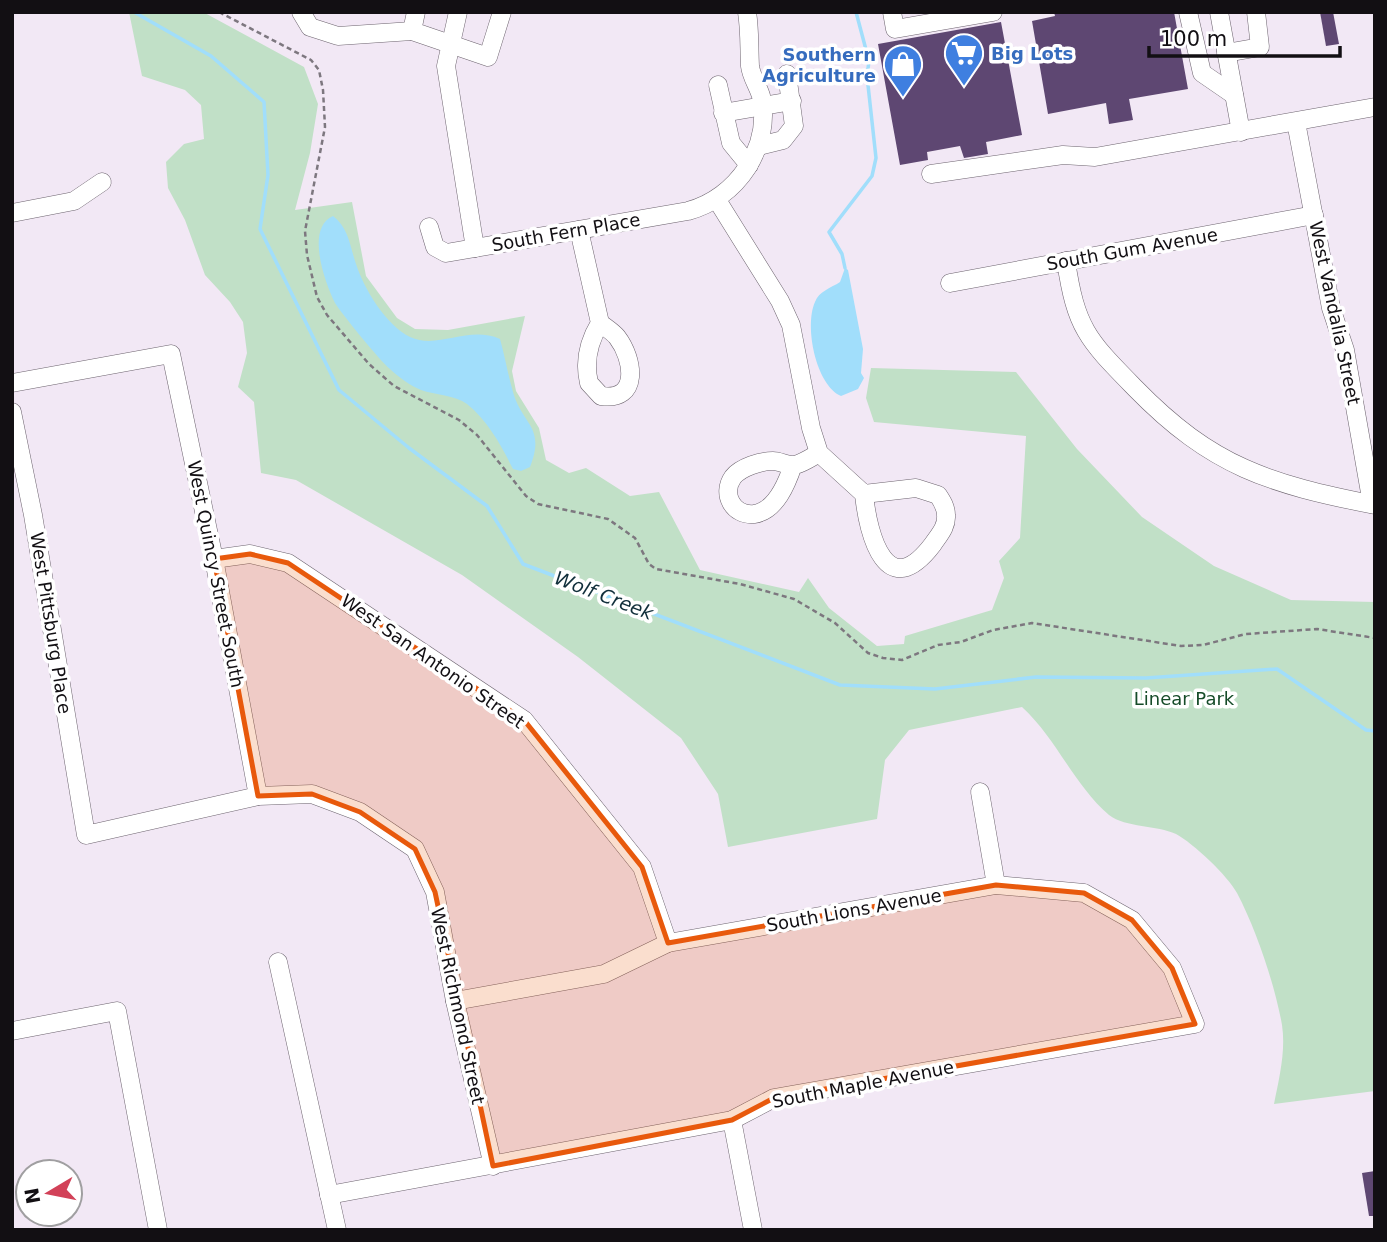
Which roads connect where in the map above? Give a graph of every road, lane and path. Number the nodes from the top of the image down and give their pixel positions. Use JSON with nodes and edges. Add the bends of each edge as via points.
{"nodes":[{"id":1,"x":219,"y":12,"type":"edge"},
{"id":2,"x":301,"y":12,"type":"edge"},
{"id":3,"x":416,"y":12,"type":"edge"},
{"id":4,"x":458,"y":12,"type":"edge"},
{"id":5,"x":502,"y":12,"type":"edge"},
{"id":6,"x":747,"y":12,"type":"edge"},
{"id":7,"x":892,"y":12,"type":"edge"},
{"id":8,"x":993,"y":12,"type":"edge"},
{"id":9,"x":1188,"y":12,"type":"edge"},
{"id":10,"x":1219,"y":12,"type":"edge"},
{"id":11,"x":1256,"y":12,"type":"edge"},
{"id":12,"x":412,"y":32,"type":"junction"},
{"id":13,"x":451,"y":42,"type":"junction"},
{"id":14,"x":1226,"y":53,"type":"junction"},
{"id":15,"x":787,"y":75,"type":"dead end"},
{"id":16,"x":718,"y":85,"type":"dead end"},
{"id":17,"x":1234,"y":95,"type":"junction"},
{"id":18,"x":792,"y":102,"type":"junction"},
{"id":19,"x":1375,"y":107,"type":"edge"},
{"id":20,"x":762,"y":108,"type":"junction"},
{"id":21,"x":723,"y":113,"type":"junction"},
{"id":22,"x":1296,"y":122,"type":"junction"},
{"id":23,"x":1241,"y":132,"type":"junction"},
{"id":24,"x":759,"y":146,"type":"junction"},
{"id":25,"x":749,"y":164,"type":"junction"},
{"id":26,"x":931,"y":174,"type":"dead end"},
{"id":27,"x":102,"y":182,"type":"dead end"},
{"id":28,"x":717,"y":200,"type":"junction"},
{"id":29,"x":12,"y":214,"type":"edge"},
{"id":30,"x":1314,"y":215,"type":"junction"},
{"id":31,"x":429,"y":227,"type":"dead end"},
{"id":32,"x":579,"y":230,"type":"junction"},
{"id":33,"x":475,"y":248,"type":"junction"},
{"id":34,"x":1066,"y":261,"type":"junction"},
{"id":35,"x":950,"y":283,"type":"dead end"},
{"id":36,"x":600,"y":323,"type":"dead end"},
{"id":37,"x":12,"y":383,"type":"edge"},
{"id":38,"x":12,"y":412,"type":"edge"},
{"id":39,"x":819,"y":453,"type":"junction"},
{"id":40,"x":793,"y":466,"type":"dead end"},
{"id":41,"x":864,"y":494,"type":"junction"},
{"id":42,"x":1374,"y":504,"type":"edge"},
{"id":43,"x":214,"y":559,"type":"junction"},
{"id":44,"x":1375,"y":638,"type":"edge"},
{"id":45,"x":980,"y":792,"type":"dead end"},
{"id":46,"x":258,"y":796,"type":"junction"},
{"id":47,"x":996,"y":884,"type":"junction"},
{"id":48,"x":668,"y":943,"type":"junction"},
{"id":49,"x":278,"y":962,"type":"dead end"},
{"id":50,"x":454,"y":1001,"type":"junction"},
{"id":51,"x":1195,"y":1024,"type":"joint"},
{"id":52,"x":12,"y":1031,"type":"edge"},
{"id":53,"x":732,"y":1120,"type":"junction"},
{"id":54,"x":493,"y":1166,"type":"junction"},
{"id":55,"x":329,"y":1195,"type":"junction"},
{"id":56,"x":158,"y":1230,"type":"edge"},
{"id":57,"x":337,"y":1230,"type":"edge"},
{"id":58,"x":753,"y":1230,"type":"edge"}],
"edges":[{"from":1,"to":44,"type":"path","via":[[311,60],[319,70],[325,127],[305,230],[311,278],[327,315],[394,386],[459,420],[477,435],[526,496],[608,519],[635,538],[656,569],[794,599],[835,624],[868,653],[902,660],[938,645],[1032,623],[1181,646],[1247,634],[1317,629]]},
{"from":2,"to":12,"type":"street","via":[[310,27],[338,36]]},
{"from":3,"to":12,"type":"street"},
{"from":4,"to":13,"type":"street"},
{"from":5,"to":13,"type":"street","via":[[488,57]]},
{"from":6,"to":20,"type":"street","via":[[750,68]]},
{"from":7,"to":8,"type":"street","via":[[895,29]]},
{"from":9,"to":17,"type":"street","via":[[1202,73]]},
{"from":10,"to":14,"type":"street"},
{"from":11,"to":14,"type":"street","via":[[1260,47]]},
{"from":12,"to":13,"type":"street"},
{"from":13,"to":33,"type":"street","via":[[446,66]]},
{"from":14,"to":17,"type":"street"},
{"from":15,"to":18,"type":"street"},
{"from":16,"to":21,"type":"street"},
{"from":17,"to":23,"type":"street"},
{"from":18,"to":20,"type":"street"},
{"from":18,"to":24,"type":"street","via":[[792,132],[783,140]]},
{"from":19,"to":22,"type":"street"},
{"from":20,"to":21,"type":"street"},
{"from":20,"to":24,"type":"street"},
{"from":21,"to":25,"type":"street","via":[[731,143]]},
{"from":22,"to":23,"type":"street"},
{"from":22,"to":30,"type":"street","name":"West Vandalia Street"},
{"from":23,"to":26,"type":"street","via":[[1096,157],[1063,155]]},
{"from":24,"to":25,"type":"street"},
{"from":25,"to":28,"type":"street"},
{"from":27,"to":29,"type":"street","via":[[74,201]]},
{"from":28,"to":32,"type":"street","name":"South Fern Place","via":[[688,211]]},
{"from":28,"to":39,"type":"street","via":[[791,325]]},
{"from":30,"to":34,"type":"street","name":"South Gum Avenue"},
{"from":30,"to":42,"type":"street","name":"West Vandalia Street"},
{"from":31,"to":33,"type":"street","name":"South Fern Place","via":[[439,251]]},
{"from":32,"to":33,"type":"street","name":"South Fern Place"},
{"from":32,"to":36,"type":"street"},
{"from":34,"to":35,"type":"street","name":"South Gum Avenue"},
{"from":34,"to":42,"type":"street","via":[[1077,318],[1090,340],[1187,438],[1248,471],[1341,501]]},
{"from":37,"to":43,"type":"street","name":"West Quincy Street South","via":[[171,354]]},
{"from":38,"to":46,"type":"street","name":"West Pittsburg Place","via":[[36,528],[86,835]]},
{"from":39,"to":40,"type":"street"},
{"from":39,"to":41,"type":"street"},
{"from":41,"to":41,"type":"street","via":[[880,558],[894,566],[920,561],[946,523],[938,495],[916,488]]},
{"from":43,"to":46,"type":"street","name":"West Quincy Street South"},
{"from":43,"to":48,"type":"street","name":"West San Antonio Street","via":[[250,554],[288,563],[524,720],[642,867]]},
{"from":45,"to":47,"type":"street"},
{"from":46,"to":50,"type":"street","name":"West Richmond Street","via":[[312,794],[360,811],[415,849],[435,892]]},
{"from":47,"to":48,"type":"street","name":"South Lions Avenue"},
{"from":47,"to":51,"type":"street","name":"South Lions Avenue","via":[[1084,893],[1132,920],[1172,968]]},
{"from":48,"to":50,"type":"street","name":"South Lions Avenue","via":[[604,974]]},
{"from":49,"to":55,"type":"street"},
{"from":50,"to":54,"type":"street","name":"West Richmond Street"},
{"from":51,"to":53,"type":"street","name":"South Maple Avenue","via":[[774,1098]]},
{"from":52,"to":56,"type":"street","via":[[117,1011]]},
{"from":53,"to":54,"type":"street","name":"South Maple Avenue"},
{"from":53,"to":58,"type":"street"},
{"from":54,"to":55,"type":"street","name":"South Maple Avenue"},
{"from":55,"to":57,"type":"street"}]}
